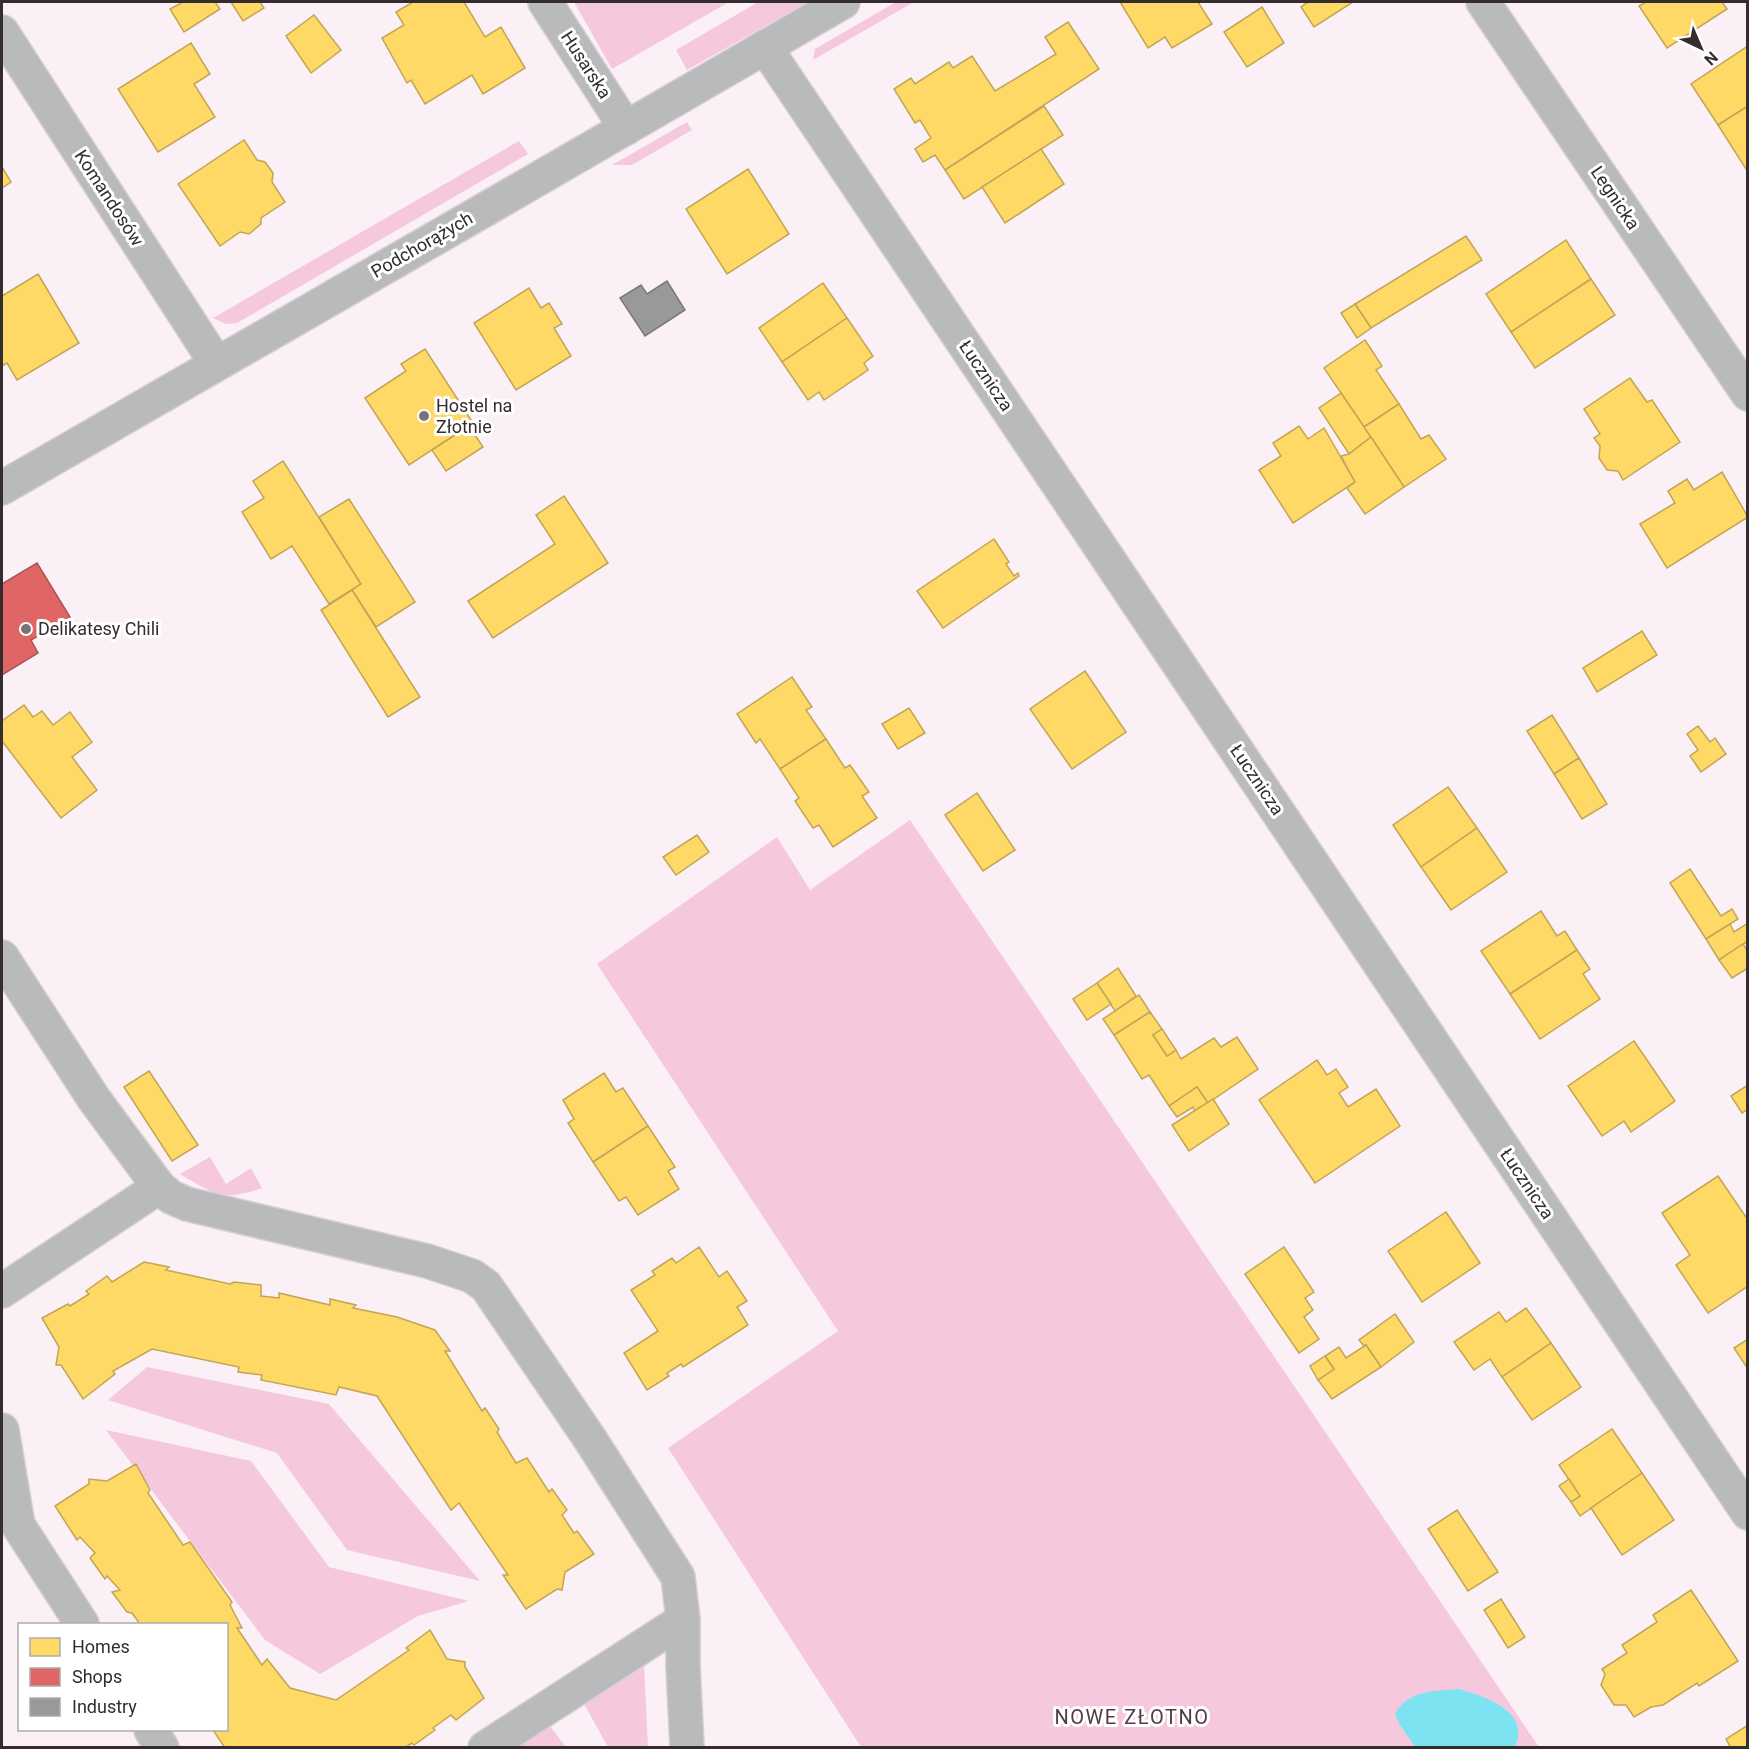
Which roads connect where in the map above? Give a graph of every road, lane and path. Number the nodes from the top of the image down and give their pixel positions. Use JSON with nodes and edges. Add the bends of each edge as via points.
{"nodes":[{"id":1,"x":545,"y":2,"type":"edge"},
{"id":2,"x":843,"y":2,"type":"edge"},
{"id":3,"x":1483,"y":2,"type":"edge"},
{"id":4,"x":2,"y":32,"type":"edge"},
{"id":5,"x":765,"y":47,"type":"junction"},
{"id":6,"x":626,"y":129,"type":"junction"},
{"id":7,"x":216,"y":363,"type":"junction"},
{"id":8,"x":1748,"y":394,"type":"edge"},
{"id":9,"x":2,"y":488,"type":"edge"},
{"id":10,"x":2,"y":957,"type":"edge"},
{"id":11,"x":159,"y":1187,"type":"junction"},
{"id":12,"x":2,"y":1291,"type":"edge"},
{"id":13,"x":2,"y":1430,"type":"edge"},
{"id":14,"x":1748,"y":1513,"type":"edge"},
{"id":15,"x":683,"y":1620,"type":"junction"},
{"id":16,"x":81,"y":1623,"type":"edge"},
{"id":17,"x":152,"y":1731,"type":"edge"},
{"id":18,"x":162,"y":1748,"type":"edge"},
{"id":19,"x":485,"y":1748,"type":"edge"},
{"id":20,"x":687,"y":1748,"type":"edge"}],
"edges":[{"from":1,"to":6,"type":"street","name":"Husarska"},
{"from":2,"to":5,"type":"street","name":"Podchorążych"},
{"from":3,"to":8,"type":"street","name":"Legnicka"},
{"from":4,"to":7,"type":"street","name":"Komandosów"},
{"from":5,"to":6,"type":"street","name":"Podchorążych"},
{"from":5,"to":14,"type":"street","name":"Łucznicza"},
{"from":6,"to":7,"type":"street","name":"Podchorążych"},
{"from":7,"to":9,"type":"street","name":"Podchorążych"},
{"from":10,"to":11,"type":"street","via":[[94,1099]]},
{"from":11,"to":12,"type":"street"},
{"from":11,"to":15,"type":"street","via":[[187,1204],[427,1261],[472,1276],[486,1286],[678,1577]]},
{"from":13,"to":16,"type":"street","via":[[18,1525]]},
{"from":15,"to":19,"type":"street"},
{"from":15,"to":20,"type":"street"},
{"from":17,"to":18,"type":"street"}]}
